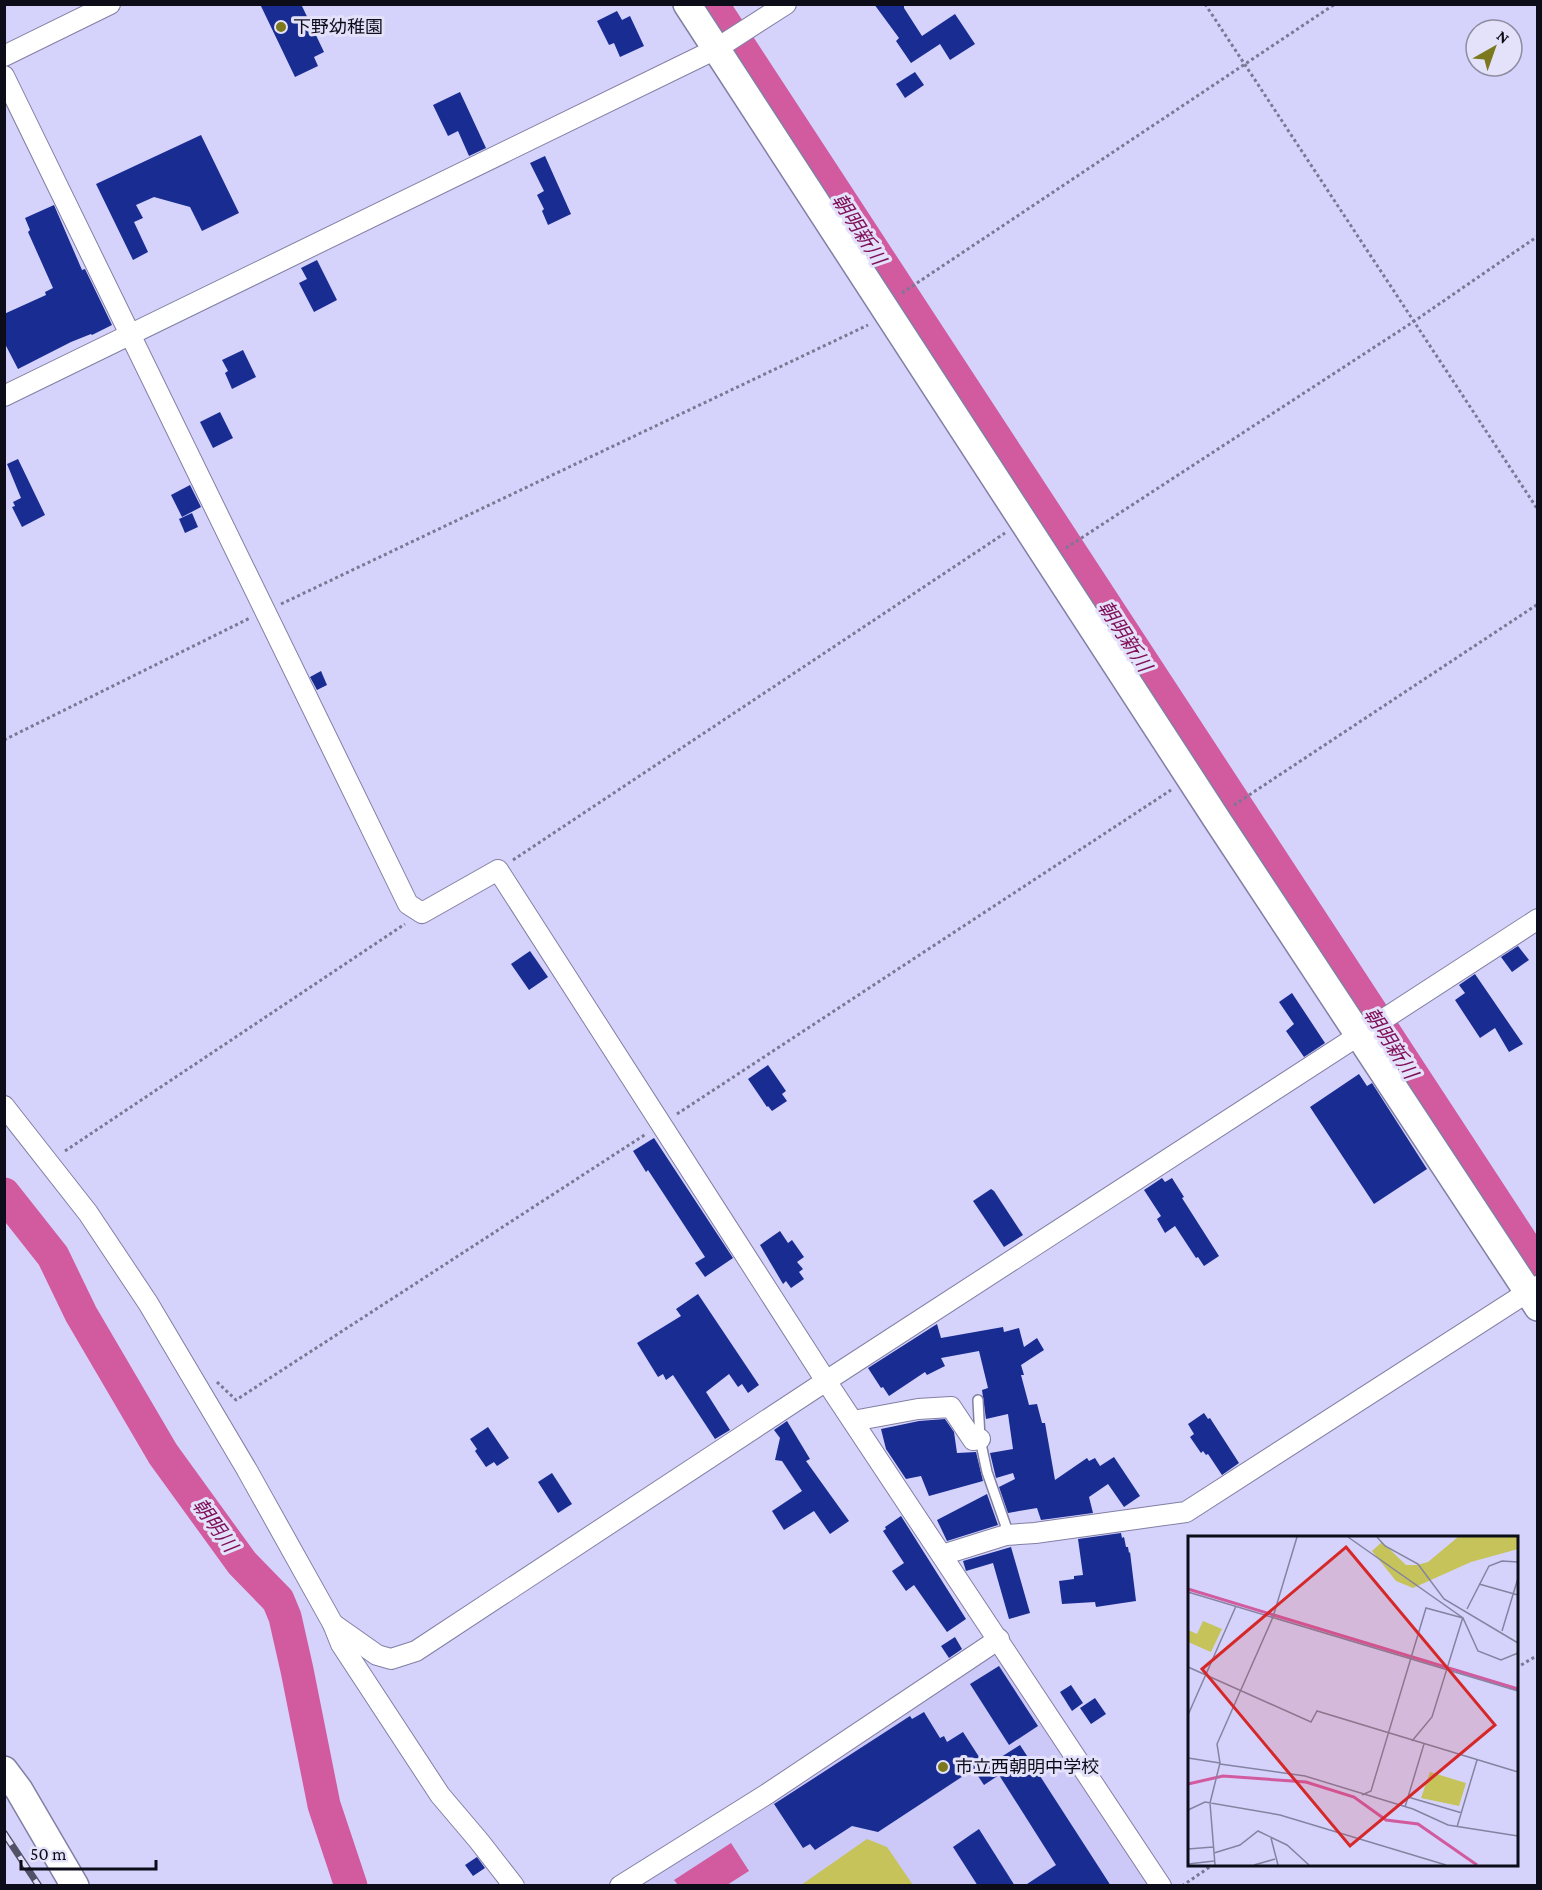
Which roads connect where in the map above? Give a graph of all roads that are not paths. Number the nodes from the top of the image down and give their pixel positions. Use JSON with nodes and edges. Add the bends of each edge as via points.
{"nodes":[{"id":1,"x":110,"y":4,"type":"edge"},
{"id":2,"x":687,"y":4,"type":"edge"},
{"id":3,"x":786,"y":4,"type":"edge"},
{"id":4,"x":729,"y":41,"type":"junction"},
{"id":5,"x":4,"y":56,"type":"edge"},
{"id":6,"x":4,"y":76,"type":"edge"},
{"id":7,"x":131,"y":335,"type":"junction"},
{"id":8,"x":4,"y":396,"type":"edge"},
{"id":9,"x":1538,"y":919,"type":"edge"},
{"id":10,"x":1372,"y":1028,"type":"junction"},
{"id":11,"x":4,"y":1106,"type":"edge"},
{"id":12,"x":1534,"y":1294,"type":"edge"},
{"id":13,"x":826,"y":1381,"type":"junction"},
{"id":14,"x":978,"y":1400,"type":"dead end"},
{"id":15,"x":853,"y":1421,"type":"junction"},
{"id":16,"x":980,"y":1438,"type":"junction"},
{"id":17,"x":1009,"y":1535,"type":"junction"},
{"id":18,"x":942,"y":1555,"type":"junction"},
{"id":19,"x":333,"y":1624,"type":"junction"},
{"id":20,"x":999,"y":1639,"type":"junction"},
{"id":21,"x":4,"y":1770,"type":"edge"},
{"id":22,"x":75,"y":1886,"type":"edge"},
{"id":23,"x":514,"y":1886,"type":"edge"},
{"id":24,"x":620,"y":1886,"type":"edge"},
{"id":25,"x":1161,"y":1886,"type":"edge"}],
"edges":[{"from":1,"to":5,"type":"street"},
{"from":2,"to":4,"type":"street"},
{"from":3,"to":4,"type":"street"},
{"from":4,"to":7,"type":"street"},
{"from":4,"to":10,"type":"street","via":[[890,314],[1205,802]]},
{"from":6,"to":7,"type":"street"},
{"from":7,"to":8,"type":"street"},
{"from":7,"to":13,"type":"street","via":[[408,904],[422,913],[498,870]]},
{"from":9,"to":10,"type":"street"},
{"from":10,"to":12,"type":"street"},
{"from":10,"to":13,"type":"street"},
{"from":11,"to":19,"type":"street","via":[[132,1276]]},
{"from":12,"to":17,"type":"street","via":[[1186,1512]]},
{"from":13,"to":15,"type":"street"},
{"from":13,"to":19,"type":"street","via":[[416,1651],[391,1659],[376,1655]]},
{"from":14,"to":16,"type":"lane"},
{"from":15,"to":16,"type":"street","via":[[951,1407],[973,1440]]},
{"from":15,"to":18,"type":"street"},
{"from":16,"to":17,"type":"lane","via":[[987,1472]]},
{"from":17,"to":18,"type":"street"},
{"from":18,"to":20,"type":"street"},
{"from":19,"to":23,"type":"street","via":[[341,1644],[440,1796]]},
{"from":20,"to":24,"type":"street","via":[[767,1794]]},
{"from":20,"to":25,"type":"street"},
{"from":21,"to":22,"type":"street"}]}
